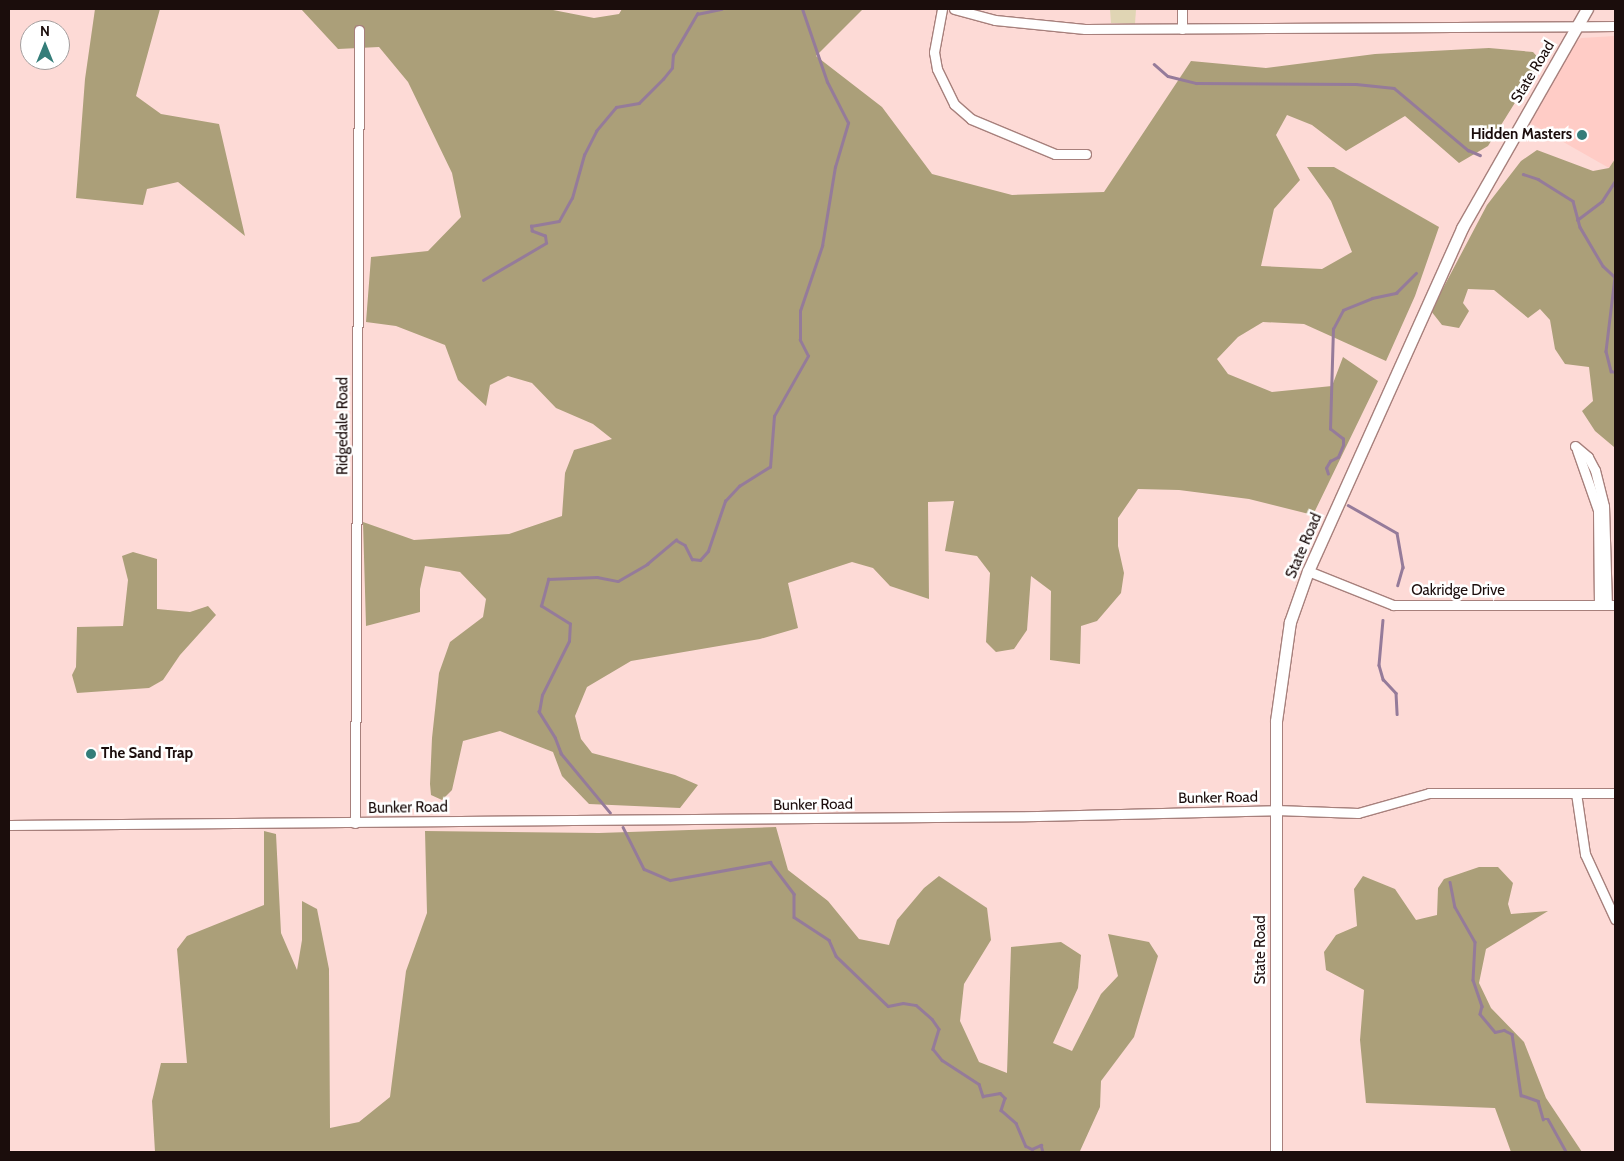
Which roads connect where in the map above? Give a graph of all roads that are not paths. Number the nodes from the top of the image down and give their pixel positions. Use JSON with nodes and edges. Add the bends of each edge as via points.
{"nodes":[{"id":1,"x":942,"y":9,"type":"edge"},
{"id":2,"x":954,"y":9,"type":"edge"},
{"id":3,"x":1182,"y":9,"type":"edge"},
{"id":4,"x":1587,"y":9,"type":"edge"},
{"id":5,"x":1578,"y":26,"type":"junction"},
{"id":6,"x":1615,"y":26,"type":"edge"},
{"id":7,"x":1182,"y":29,"type":"junction"},
{"id":8,"x":359,"y":30,"type":"dead end"},
{"id":9,"x":1086,"y":154,"type":"dead end"},
{"id":10,"x":1308,"y":571,"type":"junction"},
{"id":11,"x":1607,"y":605,"type":"edge"},
{"id":12,"x":1576,"y":793,"type":"junction"},
{"id":13,"x":1615,"y":793,"type":"edge"},
{"id":14,"x":1276,"y":810,"type":"junction"},
{"id":15,"x":355,"y":823,"type":"junction"},
{"id":16,"x":9,"y":825,"type":"edge"},
{"id":17,"x":1615,"y":919,"type":"edge"},
{"id":18,"x":1276,"y":1152,"type":"edge"}],
"edges":[{"from":1,"to":9,"type":"street","via":[[934,52],[937,69],[954,104],[971,119],[1055,154]]},
{"from":2,"to":7,"type":"street","via":[[995,20],[1085,29]]},
{"from":3,"to":7,"type":"street"},
{"from":4,"to":5,"type":"main road","name":"State Road"},
{"from":5,"to":6,"type":"street"},
{"from":5,"to":7,"type":"street"},
{"from":5,"to":10,"type":"main road","name":"State Road","via":[[1462,228]]},
{"from":8,"to":15,"type":"street","name":"Ridgedale Road"},
{"from":10,"to":11,"type":"street","name":"Oakridge Drive","via":[[1393,605]]},
{"from":10,"to":14,"type":"main road","name":"State Road","via":[[1290,622],[1280,680],[1276,721]]},
{"from":11,"to":11,"type":"street","via":[[1604,506],[1595,470],[1588,457],[1575,446],[1598,510]]},
{"from":12,"to":13,"type":"street","name":"Bunker Road"},
{"from":12,"to":14,"type":"street","name":"Bunker Road","via":[[1430,793],[1358,813]]},
{"from":12,"to":17,"type":"street","via":[[1585,854]]},
{"from":14,"to":15,"type":"street","name":"Bunker Road","via":[[1029,816]]},
{"from":14,"to":18,"type":"main road","name":"State Road"},
{"from":15,"to":16,"type":"street","name":"Bunker Road"}]}
